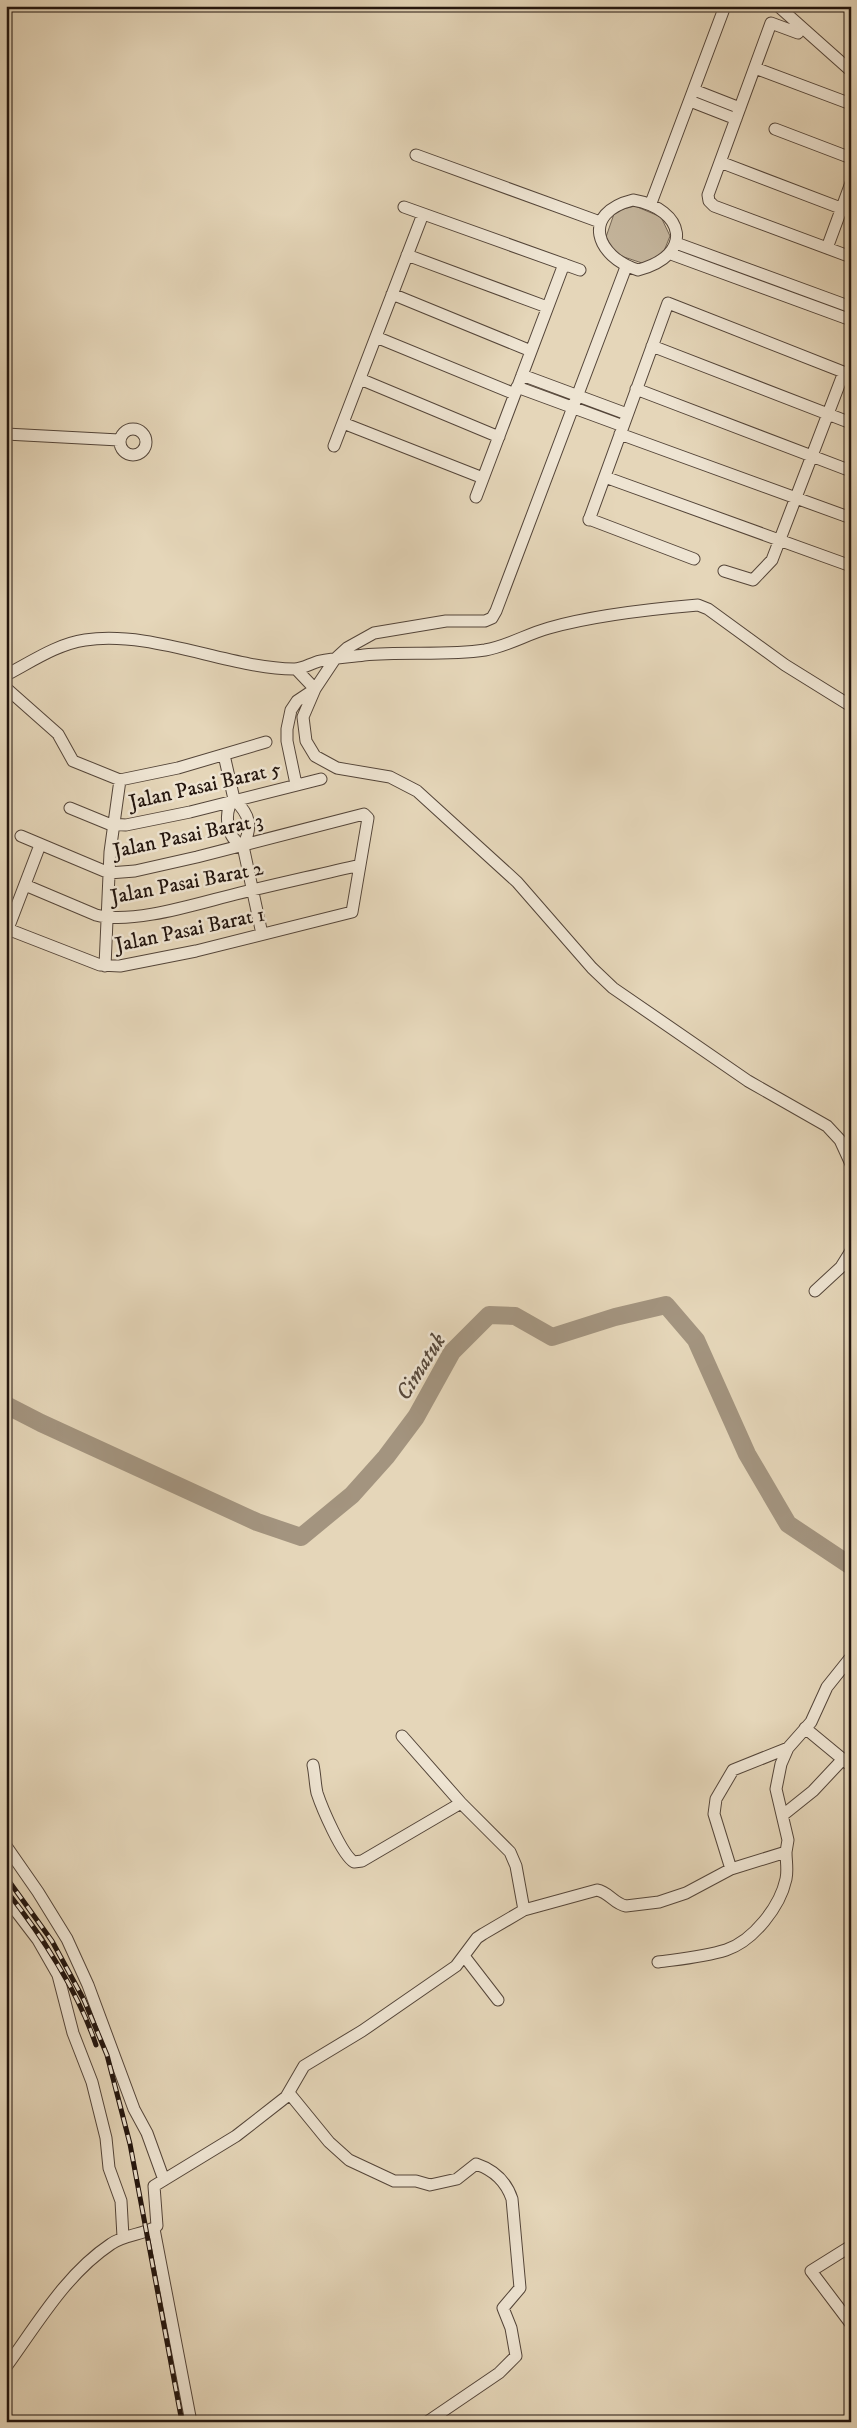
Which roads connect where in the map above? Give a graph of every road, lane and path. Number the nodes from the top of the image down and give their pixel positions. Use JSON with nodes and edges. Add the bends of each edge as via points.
{"nodes":[{"id":1,"x":725,"y":6,"type":"edge"},
{"id":2,"x":778,"y":6,"type":"edge"},
{"id":3,"x":798,"y":33,"type":"dead end"},
{"id":4,"x":755,"y":68,"type":"junction"},
{"id":5,"x":851,"y":71,"type":"edge"},
{"id":6,"x":692,"y":96,"type":"junction"},
{"id":7,"x":851,"y":104,"type":"edge"},
{"id":8,"x":738,"y":113,"type":"junction"},
{"id":9,"x":775,"y":129,"type":"dead end"},
{"id":10,"x":416,"y":155,"type":"dead end"},
{"id":11,"x":851,"y":158,"type":"edge"},
{"id":12,"x":720,"y":162,"type":"junction"},
{"id":13,"x":851,"y":183,"type":"edge"},
{"id":14,"x":651,"y":203,"type":"junction"},
{"id":15,"x":404,"y":207,"type":"dead end"},
{"id":16,"x":846,"y":210,"type":"edge"},
{"id":17,"x":423,"y":214,"type":"junction"},
{"id":18,"x":600,"y":222,"type":"junction"},
{"id":19,"x":673,"y":248,"type":"junction"},
{"id":20,"x":827,"y":248,"type":"junction"},
{"id":21,"x":407,"y":256,"type":"junction"},
{"id":22,"x":851,"y":257,"type":"edge"},
{"id":23,"x":564,"y":264,"type":"junction"},
{"id":24,"x":626,"y":267,"type":"junction"},
{"id":25,"x":580,"y":270,"type":"dead end"},
{"id":26,"x":392,"y":294,"type":"junction"},
{"id":27,"x":547,"y":307,"type":"junction"},
{"id":28,"x":851,"y":307,"type":"edge"},
{"id":29,"x":851,"y":320,"type":"edge"},
{"id":30,"x":376,"y":338,"type":"junction"},
{"id":31,"x":652,"y":346,"type":"junction"},
{"id":32,"x":531,"y":351,"type":"junction"},
{"id":33,"x":847,"y":374,"type":"edge"},
{"id":34,"x":522,"y":375,"type":"junction"},
{"id":35,"x":360,"y":379,"type":"junction"},
{"id":36,"x":636,"y":389,"type":"junction"},
{"id":37,"x":516,"y":391,"type":"junction"},
{"id":38,"x":578,"y":395,"type":"junction"},
{"id":39,"x":573,"y":408,"type":"junction"},
{"id":40,"x":628,"y":414,"type":"junction"},
{"id":41,"x":828,"y":414,"type":"junction"},
{"id":42,"x":343,"y":423,"type":"junction"},
{"id":43,"x":851,"y":423,"type":"edge"},
{"id":44,"x":622,"y":430,"type":"junction"},
{"id":45,"x":6,"y":434,"type":"edge"},
{"id":46,"x":499,"y":437,"type":"junction"},
{"id":47,"x":119,"y":440,"type":"dead end"},
{"id":48,"x":334,"y":446,"type":"dead end"},
{"id":49,"x":811,"y":456,"type":"junction"},
{"id":50,"x":851,"y":472,"type":"edge"},
{"id":51,"x":605,"y":477,"type":"junction"},
{"id":52,"x":483,"y":478,"type":"junction"},
{"id":53,"x":476,"y":497,"type":"dead end"},
{"id":54,"x":796,"y":498,"type":"junction"},
{"id":55,"x":851,"y":518,"type":"edge"},
{"id":56,"x":779,"y":540,"type":"junction"},
{"id":57,"x":694,"y":559,"type":"dead end"},
{"id":58,"x":851,"y":566,"type":"edge"},
{"id":59,"x":724,"y":571,"type":"dead end"},
{"id":60,"x":335,"y":659,"type":"junction"},
{"id":61,"x":296,"y":669,"type":"junction"},
{"id":62,"x":6,"y":675,"type":"edge"},
{"id":63,"x":6,"y":688,"type":"edge"},
{"id":64,"x":315,"y":689,"type":"junction"},
{"id":65,"x":851,"y":706,"type":"edge"},
{"id":66,"x":266,"y":742,"type":"dead end"},
{"id":67,"x":224,"y":755,"type":"junction"},
{"id":68,"x":321,"y":779,"type":"dead end"},
{"id":69,"x":120,"y":780,"type":"junction"},
{"id":70,"x":296,"y":784,"type":"junction"},
{"id":71,"x":234,"y":800,"type":"junction"},
{"id":72,"x":70,"y":808,"type":"dead end"},
{"id":73,"x":113,"y":824,"type":"junction"},
{"id":74,"x":21,"y":836,"type":"dead end"},
{"id":75,"x":40,"y":845,"type":"junction"},
{"id":76,"x":243,"y":846,"type":"junction"},
{"id":77,"x":360,"y":865,"type":"junction"},
{"id":78,"x":109,"y":873,"type":"junction"},
{"id":79,"x":25,"y":885,"type":"junction"},
{"id":80,"x":252,"y":890,"type":"junction"},
{"id":81,"x":108,"y":918,"type":"junction"},
{"id":82,"x":262,"y":934,"type":"junction"},
{"id":83,"x":105,"y":966,"type":"junction"},
{"id":84,"x":851,"y":1164,"type":"edge"},
{"id":85,"x":851,"y":1251,"type":"edge"},
{"id":86,"x":816,"y":1291,"type":"dead end"},
{"id":87,"x":851,"y":1657,"type":"edge"},
{"id":88,"x":806,"y":1728,"type":"junction"},
{"id":89,"x":402,"y":1736,"type":"dead end"},
{"id":90,"x":788,"y":1748,"type":"junction"},
{"id":91,"x":847,"y":1763,"type":"edge"},
{"id":92,"x":314,"y":1765,"type":"dead end"},
{"id":93,"x":461,"y":1803,"type":"junction"},
{"id":94,"x":783,"y":1815,"type":"junction"},
{"id":95,"x":6,"y":1846,"type":"edge"},
{"id":96,"x":786,"y":1852,"type":"junction"},
{"id":97,"x":731,"y":1869,"type":"junction"},
{"id":98,"x":6,"y":1898,"type":"edge"},
{"id":99,"x":524,"y":1910,"type":"junction"},
{"id":100,"x":464,"y":1956,"type":"junction"},
{"id":101,"x":658,"y":1962,"type":"dead end"},
{"id":102,"x":498,"y":2000,"type":"dead end"},
{"id":103,"x":289,"y":2093,"type":"junction"},
{"id":104,"x":164,"y":2180,"type":"junction"},
{"id":105,"x":154,"y":2229,"type":"junction"},
{"id":106,"x":123,"y":2237,"type":"junction"},
{"id":107,"x":851,"y":2246,"type":"edge"},
{"id":108,"x":851,"y":2324,"type":"edge"},
{"id":109,"x":6,"y":2367,"type":"edge"},
{"id":110,"x":191,"y":2422,"type":"edge"},
{"id":111,"x":427,"y":2422,"type":"edge"}],
"edges":[{"from":1,"to":6,"type":"street"},
{"from":2,"to":5,"type":"street"},
{"from":3,"to":4,"type":"street","via":[[771,23]]},
{"from":4,"to":7,"type":"street"},
{"from":4,"to":8,"type":"street"},
{"from":6,"to":8,"type":"street"},
{"from":6,"to":14,"type":"street"},
{"from":8,"to":12,"type":"street"},
{"from":9,"to":11,"type":"street"},
{"from":10,"to":18,"type":"street"},
{"from":12,"to":16,"type":"street"},
{"from":12,"to":20,"type":"street","via":[[708,195],[714,206]]},
{"from":13,"to":16,"type":"street"},
{"from":14,"to":18,"type":"street","via":[[632,200],[618,203],[606,212]]},
{"from":14,"to":19,"type":"street","via":[[662,210],[676,230]]},
{"from":15,"to":17,"type":"street"},
{"from":16,"to":20,"type":"street"},
{"from":17,"to":21,"type":"street"},
{"from":17,"to":23,"type":"street"},
{"from":18,"to":24,"type":"street","via":[[599,235],[605,249]]},
{"from":19,"to":24,"type":"street","via":[[662,262],[648,268]]},
{"from":19,"to":28,"type":"street"},
{"from":19,"to":29,"type":"street"},
{"from":20,"to":22,"type":"street"},
{"from":21,"to":26,"type":"street"},
{"from":21,"to":27,"type":"street"},
{"from":23,"to":25,"type":"street"},
{"from":23,"to":27,"type":"street"},
{"from":24,"to":38,"type":"street"},
{"from":26,"to":30,"type":"street"},
{"from":26,"to":32,"type":"street"},
{"from":27,"to":32,"type":"street"},
{"from":30,"to":35,"type":"street"},
{"from":30,"to":37,"type":"street"},
{"from":31,"to":33,"type":"street","via":[[668,303]]},
{"from":31,"to":36,"type":"street"},
{"from":31,"to":41,"type":"street"},
{"from":32,"to":34,"type":"street"},
{"from":33,"to":41,"type":"street"},
{"from":34,"to":37,"type":"street"},
{"from":34,"to":38,"type":"street"},
{"from":35,"to":42,"type":"street"},
{"from":35,"to":46,"type":"street"},
{"from":36,"to":40,"type":"street"},
{"from":36,"to":49,"type":"street"},
{"from":37,"to":39,"type":"street"},
{"from":37,"to":46,"type":"street"},
{"from":38,"to":39,"type":"street"},
{"from":38,"to":40,"type":"street"},
{"from":39,"to":44,"type":"street"},
{"from":39,"to":60,"type":"street","via":[[492,618],[485,621],[446,621],[374,634],[353,644]]},
{"from":40,"to":44,"type":"street"},
{"from":41,"to":43,"type":"street"},
{"from":41,"to":49,"type":"street"},
{"from":42,"to":48,"type":"street"},
{"from":42,"to":52,"type":"street"},
{"from":44,"to":51,"type":"street"},
{"from":44,"to":54,"type":"street"},
{"from":45,"to":47,"type":"street"},
{"from":46,"to":52,"type":"street"},
{"from":49,"to":50,"type":"street"},
{"from":49,"to":54,"type":"street"},
{"from":51,"to":56,"type":"street"},
{"from":51,"to":57,"type":"street","via":[[589,520]]},
{"from":52,"to":53,"type":"street"},
{"from":54,"to":55,"type":"street"},
{"from":54,"to":56,"type":"street"},
{"from":56,"to":58,"type":"street"},
{"from":56,"to":59,"type":"street","via":[[772,560],[754,580]]},
{"from":60,"to":61,"type":"street"},
{"from":60,"to":64,"type":"street"},
{"from":60,"to":65,"type":"street","via":[[398,652],[454,654],[487,650],[576,621],[698,605]]},
{"from":61,"to":62,"type":"street","via":[[149,644],[99,639],[71,644]]},
{"from":61,"to":64,"type":"street"},
{"from":63,"to":69,"type":"street","via":[[58,734],[72,761]]},
{"from":64,"to":70,"type":"street","via":[[297,701],[288,721],[287,742]]},
{"from":64,"to":84,"type":"street","via":[[303,718],[306,741],[314,756],[337,768],[390,777],[417,791],[517,882],[613,988],[748,1081],[827,1126],[840,1140]]},
{"from":66,"to":67,"type":"street"},
{"from":67,"to":69,"type":"street"},
{"from":67,"to":71,"type":"street"},
{"from":68,"to":70,"type":"street","name":"Jalan Pasai Barat 5"},
{"from":69,"to":73,"type":"street"},
{"from":70,"to":71,"type":"street","name":"Jalan Pasai Barat 5"},
{"from":71,"to":73,"type":"street","name":"Jalan Pasai Barat 5","via":[[151,821]]},
{"from":71,"to":76,"type":"street","via":[[244,811],[249,824]]},
{"from":71,"to":76,"type":"street","via":[[228,806],[228,822],[234,838]]},
{"from":72,"to":73,"type":"street","name":"Jalan Pasai Barat 5"},
{"from":73,"to":78,"type":"street"},
{"from":74,"to":75,"type":"street","name":"Jalan Pasai Barat 3"},
{"from":75,"to":78,"type":"street","name":"Jalan Pasai Barat 3"},
{"from":75,"to":79,"type":"street"},
{"from":76,"to":77,"type":"street","name":"Jalan Pasai Barat 3","via":[[366,815]]},
{"from":76,"to":78,"type":"street","name":"Jalan Pasai Barat 3","via":[[135,871]]},
{"from":76,"to":80,"type":"street"},
{"from":77,"to":80,"type":"street","name":"Jalan Pasai Barat 2"},
{"from":77,"to":82,"type":"street","name":"Jalan Pasai Barat 1","via":[[352,912]]},
{"from":78,"to":81,"type":"street"},
{"from":79,"to":81,"type":"street","name":"Jalan Pasai Barat 2"},
{"from":79,"to":83,"type":"street","name":"Jalan Pasai Barat 1","via":[[10,930]]},
{"from":80,"to":81,"type":"street","name":"Jalan Pasai Barat 2","via":[[154,912]]},
{"from":80,"to":82,"type":"street"},
{"from":81,"to":83,"type":"street"},
{"from":82,"to":83,"type":"street","name":"Jalan Pasai Barat 1","via":[[180,954]]},
{"from":85,"to":86,"type":"street","via":[[841,1267]]},
{"from":87,"to":88,"type":"street","via":[[827,1687]]},
{"from":88,"to":90,"type":"street"},
{"from":88,"to":91,"type":"street"},
{"from":89,"to":93,"type":"street"},
{"from":90,"to":94,"type":"street","via":[[777,1784]]},
{"from":90,"to":97,"type":"street","via":[[733,1770],[716,1799],[714,1814]]},
{"from":91,"to":94,"type":"street"},
{"from":92,"to":93,"type":"street","via":[[320,1799],[342,1848],[354,1862]]},
{"from":93,"to":99,"type":"street","via":[[514,1858]]},
{"from":94,"to":96,"type":"street","via":[[788,1840]]},
{"from":95,"to":104,"type":"street","via":[[38,1892],[74,1954]]},
{"from":96,"to":97,"type":"street"},
{"from":96,"to":101,"type":"street","via":[[786,1880],[780,1895],[768,1915],[747,1938],[719,1952]]},
{"from":97,"to":99,"type":"street","via":[[695,1890],[659,1902],[621,1905],[607,1893],[597,1890]]},
{"from":98,"to":106,"type":"street","via":[[38,1940],[58,1975],[72,2033],[92,2082],[106,2138],[110,2168],[121,2201]]},
{"from":99,"to":100,"type":"street","via":[[477,1938]]},
{"from":100,"to":102,"type":"street"},
{"from":100,"to":103,"type":"street","via":[[456,1966],[401,2005],[304,2066]]},
{"from":103,"to":104,"type":"street","via":[[236,2136]]},
{"from":103,"to":111,"type":"street","via":[[329,2142],[349,2160],[394,2181],[430,2185],[457,2179],[476,2164],[501,2178],[508,2186],[520,2288],[503,2308],[516,2356],[499,2373]]},
{"from":104,"to":105,"type":"street","via":[[154,2186],[158,2223]]},
{"from":105,"to":106,"type":"street"},
{"from":105,"to":110,"type":"street"},
{"from":106,"to":109,"type":"street","via":[[102,2250],[66,2284]]},
{"from":107,"to":108,"type":"street","via":[[811,2271]]}]}
